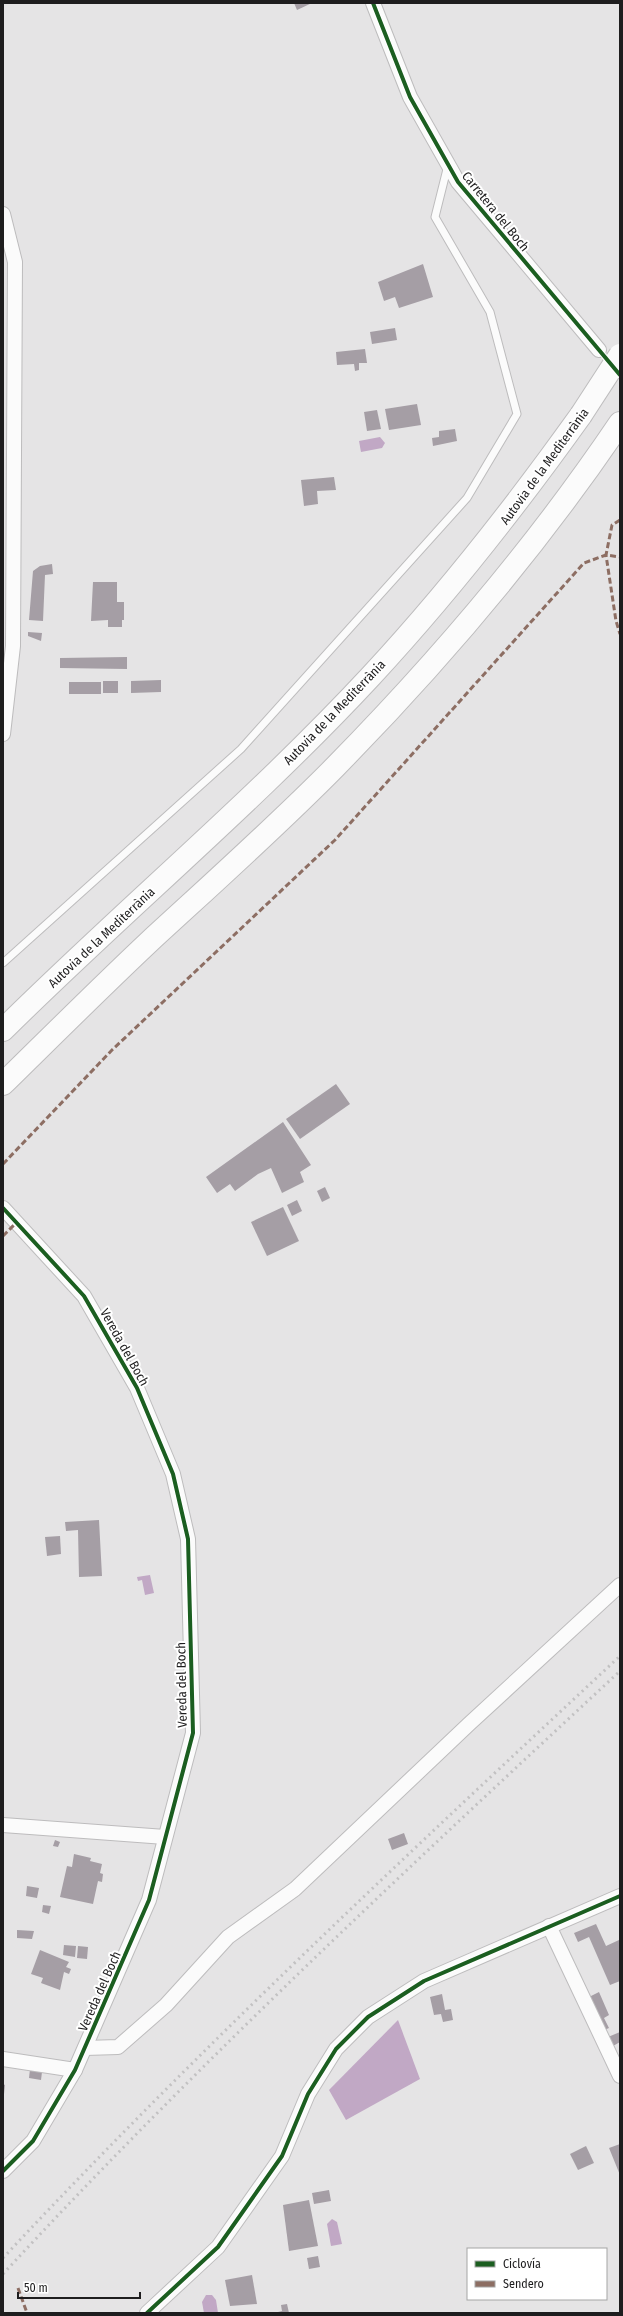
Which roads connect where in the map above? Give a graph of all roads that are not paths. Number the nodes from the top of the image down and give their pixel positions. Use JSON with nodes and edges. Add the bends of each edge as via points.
{"nodes":[{"id":1,"x":373,"y":3,"type":"edge"},
{"id":2,"x":448,"y":165,"type":"junction"},
{"id":3,"x":3,"y":214,"type":"edge"},
{"id":4,"x":610,"y":353,"type":"edge"},
{"id":5,"x":616,"y":428,"type":"edge"},
{"id":6,"x":3,"y":734,"type":"edge"},
{"id":7,"x":3,"y":963,"type":"edge"},
{"id":8,"x":3,"y":1030,"type":"edge"},
{"id":9,"x":3,"y":1084,"type":"edge"},
{"id":10,"x":3,"y":1208,"type":"edge"},
{"id":11,"x":620,"y":1585,"type":"edge"},
{"id":12,"x":3,"y":1825,"type":"edge"},
{"id":13,"x":165,"y":1837,"type":"junction"},
{"id":14,"x":620,"y":1896,"type":"edge"},
{"id":15,"x":549,"y":1926,"type":"junction"},
{"id":16,"x":85,"y":2048,"type":"junction"},
{"id":17,"x":3,"y":2059,"type":"edge"},
{"id":18,"x":75,"y":2070,"type":"junction"},
{"id":19,"x":620,"y":2076,"type":"edge"},
{"id":20,"x":3,"y":2172,"type":"edge"},
{"id":21,"x":147,"y":2313,"type":"edge"}],
"edges":[{"from":1,"to":2,"type":"street","name":"Carretera del Boch","via":[[410,97]]},
{"from":2,"to":4,"type":"street","name":"Carretera del Boch","via":[[458,182]]},
{"from":2,"to":7,"type":"lane","via":[[435,217],[490,312],[517,414],[467,498],[241,749]]},
{"from":3,"to":6,"type":"street","via":[[15,262],[13,646]]},
{"from":4,"to":8,"type":"highway","name":"Autovia de la Mediterrània","bridge":true,"via":[[581,415],[494,534],[370,676],[313,736]]},
{"from":5,"to":9,"type":"highway","via":[[569,496],[519,561],[456,638],[391,709],[260,842],[149,943]]},
{"from":10,"to":13,"type":"street","name":"Vereda del Boch","via":[[84,1296],[137,1388],[173,1474],[188,1539],[193,1733]]},
{"from":11,"to":16,"type":"street","via":[[295,1889],[228,1937],[166,2005],[118,2047]]},
{"from":12,"to":13,"type":"street"},
{"from":13,"to":16,"type":"street","name":"Vereda del Boch","via":[[149,1900]]},
{"from":14,"to":15,"type":"street"},
{"from":15,"to":19,"type":"street"},
{"from":15,"to":21,"type":"street","via":[[424,1981],[368,2017],[336,2049],[308,2094],[282,2156],[218,2247]]},
{"from":16,"to":18,"type":"street","name":"Vereda del Boch"},
{"from":17,"to":18,"type":"street"},
{"from":18,"to":20,"type":"street","name":"Vereda del Boch","via":[[33,2141]]}]}
